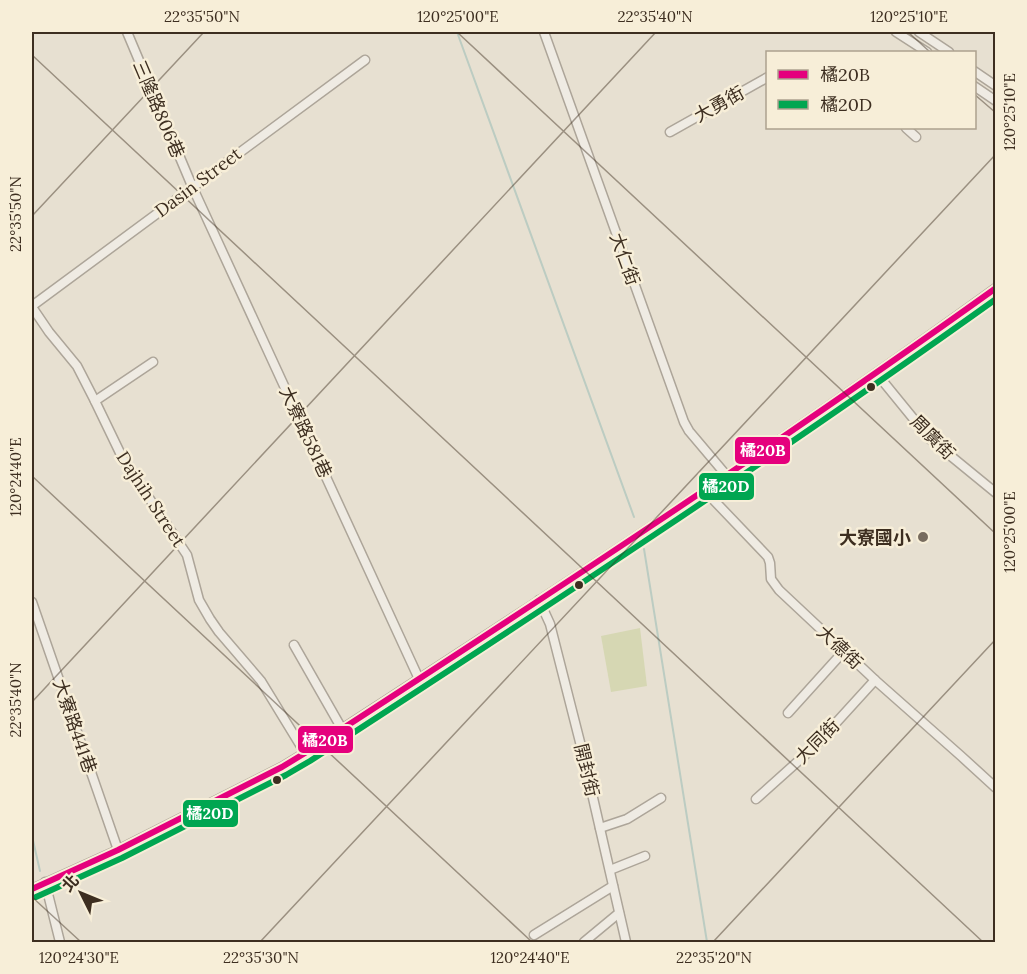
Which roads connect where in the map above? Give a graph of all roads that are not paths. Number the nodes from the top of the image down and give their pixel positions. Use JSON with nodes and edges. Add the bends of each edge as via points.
{"nodes":[{"id":1,"x":126,"y":32,"type":"edge"},
{"id":2,"x":544,"y":32,"type":"edge"},
{"id":3,"x":896,"y":32,"type":"edge"},
{"id":4,"x":920,"y":32,"type":"edge"},
{"id":5,"x":925,"y":51,"type":"edge"},
{"id":6,"x":948,"y":51,"type":"edge"},
{"id":7,"x":365,"y":60,"type":"dead end"},
{"id":8,"x":976,"y":72,"type":"edge"},
{"id":9,"x":766,"y":78,"type":"edge"},
{"id":10,"x":996,"y":86,"type":"edge"},
{"id":11,"x":976,"y":87,"type":"edge"},
{"id":12,"x":996,"y":101,"type":"edge"},
{"id":13,"x":907,"y":129,"type":"edge"},
{"id":14,"x":670,"y":132,"type":"dead end"},
{"id":15,"x":916,"y":136,"type":"dead end"},
{"id":16,"x":192,"y":186,"type":"junction"},
{"id":17,"x":996,"y":288,"type":"edge"},
{"id":18,"x":32,"y":306,"type":"edge"},
{"id":19,"x":153,"y":362,"type":"dead end"},
{"id":20,"x":877,"y":374,"type":"junction"},
{"id":21,"x":96,"y":401,"type":"junction"},
{"id":22,"x":728,"y":476,"type":"junction"},
{"id":23,"x":705,"y":491,"type":"junction"},
{"id":24,"x":996,"y":493,"type":"edge"},
{"id":25,"x":539,"y":600,"type":"junction"},
{"id":26,"x":32,"y":602,"type":"edge"},
{"id":27,"x":294,"y":645,"type":"dead end"},
{"id":28,"x":844,"y":651,"type":"junction"},
{"id":29,"x":419,"y":679,"type":"junction"},
{"id":30,"x":875,"y":680,"type":"junction"},
{"id":31,"x":788,"y":713,"type":"dead end"},
{"id":32,"x":342,"y":729,"type":"junction"},
{"id":33,"x":305,"y":753,"type":"junction"},
{"id":34,"x":996,"y":788,"type":"edge"},
{"id":35,"x":661,"y":798,"type":"dead end"},
{"id":36,"x":756,"y":799,"type":"dead end"},
{"id":37,"x":600,"y":828,"type":"junction"},
{"id":38,"x":118,"y":849,"type":"junction"},
{"id":39,"x":645,"y":856,"type":"dead end"},
{"id":40,"x":610,"y":870,"type":"junction"},
{"id":41,"x":45,"y":882,"type":"junction"},
{"id":42,"x":613,"y":886,"type":"junction"},
{"id":43,"x":32,"y":889,"type":"edge"},
{"id":44,"x":619,"y":913,"type":"junction"},
{"id":45,"x":534,"y":935,"type":"dead end"},
{"id":46,"x":60,"y":942,"type":"edge"},
{"id":47,"x":584,"y":942,"type":"edge"},
{"id":48,"x":626,"y":942,"type":"edge"}],
"edges":[{"from":1,"to":16,"type":"street","name":"三隆路806巷"},
{"from":2,"to":22,"type":"street","name":"大仁街","via":[[684,422]]},
{"from":3,"to":5,"type":"street"},
{"from":4,"to":6,"type":"street"},
{"from":7,"to":16,"type":"street","name":"Dasin Street"},
{"from":8,"to":10,"type":"street"},
{"from":9,"to":14,"type":"street","name":"大勇街"},
{"from":11,"to":12,"type":"street"},
{"from":13,"to":15,"type":"street"},
{"from":16,"to":18,"type":"street","name":"Dasin Street"},
{"from":16,"to":29,"type":"street","name":"大寮路581巷"},
{"from":17,"to":20,"type":"street"},
{"from":18,"to":21,"type":"street","name":"Dajhih Street","via":[[77,366]]},
{"from":19,"to":21,"type":"street"},
{"from":20,"to":22,"type":"street"},
{"from":20,"to":24,"type":"street","name":"周廣街","via":[[930,439]]},
{"from":21,"to":33,"type":"street","name":"Dajhih Street","via":[[123,459],[187,555],[199,600],[219,632],[261,681]]},
{"from":22,"to":23,"type":"street"},
{"from":23,"to":25,"type":"street"},
{"from":23,"to":28,"type":"street","name":"大德街","via":[[768,557],[771,579],[779,590]]},
{"from":25,"to":29,"type":"street"},
{"from":25,"to":37,"type":"street","name":"開封街","via":[[550,624]]},
{"from":26,"to":38,"type":"street","name":"大寮路441巷"},
{"from":27,"to":32,"type":"street"},
{"from":28,"to":30,"type":"street","name":"大德街"},
{"from":28,"to":31,"type":"street"},
{"from":29,"to":32,"type":"street"},
{"from":30,"to":34,"type":"street","name":"大德街"},
{"from":30,"to":36,"type":"street","name":"大同街","via":[[814,747]]},
{"from":32,"to":33,"type":"street"},
{"from":33,"to":38,"type":"street"},
{"from":35,"to":37,"type":"street","via":[[627,819]]},
{"from":37,"to":40,"type":"street","name":"開封街"},
{"from":38,"to":41,"type":"street"},
{"from":39,"to":40,"type":"street"},
{"from":40,"to":42,"type":"street","name":"開封街"},
{"from":41,"to":43,"type":"street"},
{"from":41,"to":46,"type":"street"},
{"from":42,"to":44,"type":"street","name":"開封街"},
{"from":42,"to":45,"type":"street"},
{"from":44,"to":47,"type":"street"},
{"from":44,"to":48,"type":"street","name":"開封街"}]}
